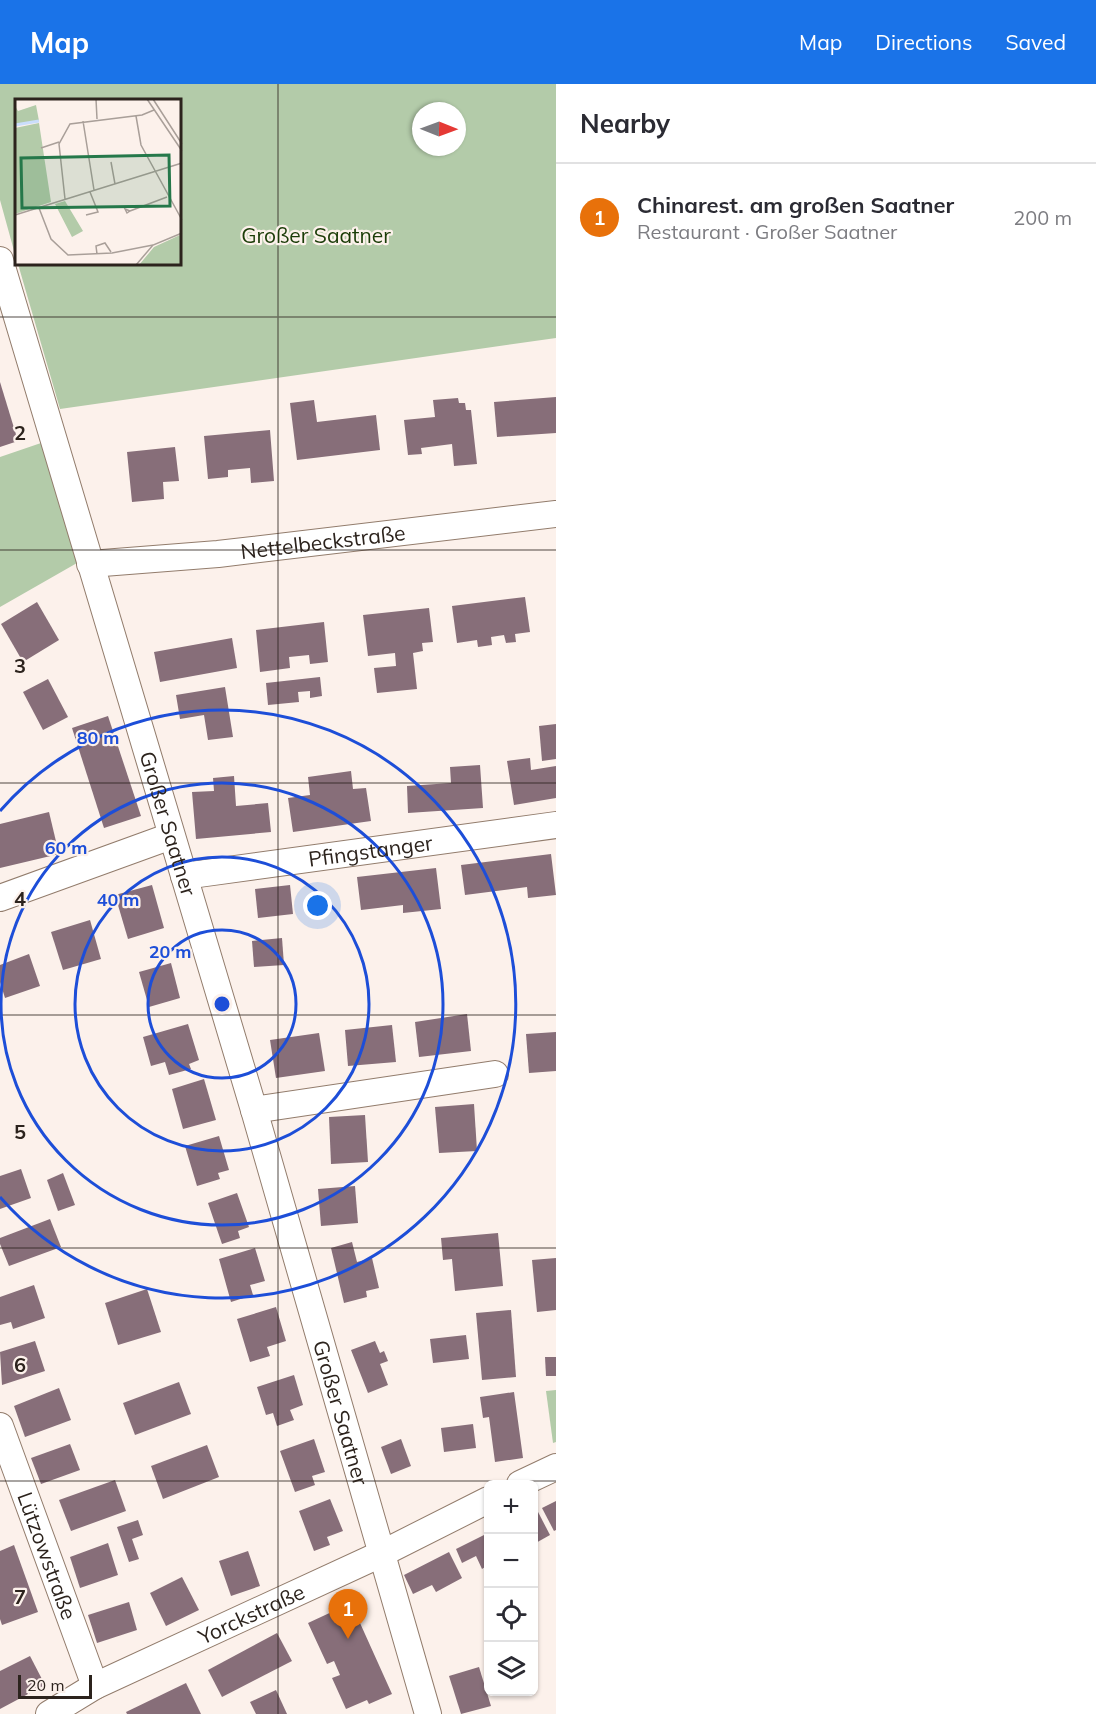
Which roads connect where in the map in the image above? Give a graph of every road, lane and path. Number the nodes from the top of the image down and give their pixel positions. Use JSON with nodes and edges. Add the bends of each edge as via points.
{"nodes":[{"id":1,"x":1,"y":267,"type":"edge"},
{"id":2,"x":556,"y":514,"type":"edge"},
{"id":3,"x":90,"y":564,"type":"junction"},
{"id":4,"x":556,"y":825,"type":"edge"},
{"id":5,"x":171,"y":836,"type":"junction"},
{"id":6,"x":184,"y":876,"type":"junction"},
{"id":7,"x":0,"y":898,"type":"edge"},
{"id":8,"x":495,"y":1074,"type":"dead end"},
{"id":9,"x":254,"y":1110,"type":"junction"},
{"id":10,"x":0,"y":1426,"type":"edge"},
{"id":11,"x":556,"y":1467,"type":"edge"},
{"id":12,"x":530,"y":1480,"type":"edge"},
{"id":13,"x":484,"y":1502,"type":"edge"},
{"id":14,"x":381,"y":1554,"type":"junction"},
{"id":15,"x":95,"y":1686,"type":"junction"},
{"id":16,"x":421,"y":1712,"type":"edge"},
{"id":17,"x":49,"y":1714,"type":"edge"}],
"edges":[{"from":1,"to":3,"type":"street","name":"Großer Saatner"},
{"from":2,"to":3,"type":"street","name":"Nettelbeckstraße","via":[[218,554]]},
{"from":3,"to":5,"type":"street","name":"Großer Saatner"},
{"from":4,"to":6,"type":"street","name":"Pfingstanger"},
{"from":5,"to":6,"type":"street","name":"Großer Saatner"},
{"from":5,"to":7,"type":"street"},
{"from":6,"to":9,"type":"street","name":"Großer Saatner"},
{"from":8,"to":9,"type":"street"},
{"from":9,"to":14,"type":"street","name":"Großer Saatner"},
{"from":10,"to":15,"type":"street","name":"Lützowstraße"},
{"from":11,"to":12,"type":"street"},
{"from":13,"to":14,"type":"street","name":"Yorckstraße"},
{"from":14,"to":15,"type":"street","name":"Yorckstraße"},
{"from":14,"to":16,"type":"street","name":"Großer Saatner"},
{"from":15,"to":17,"type":"street","name":"Yorckstraße"}]}
